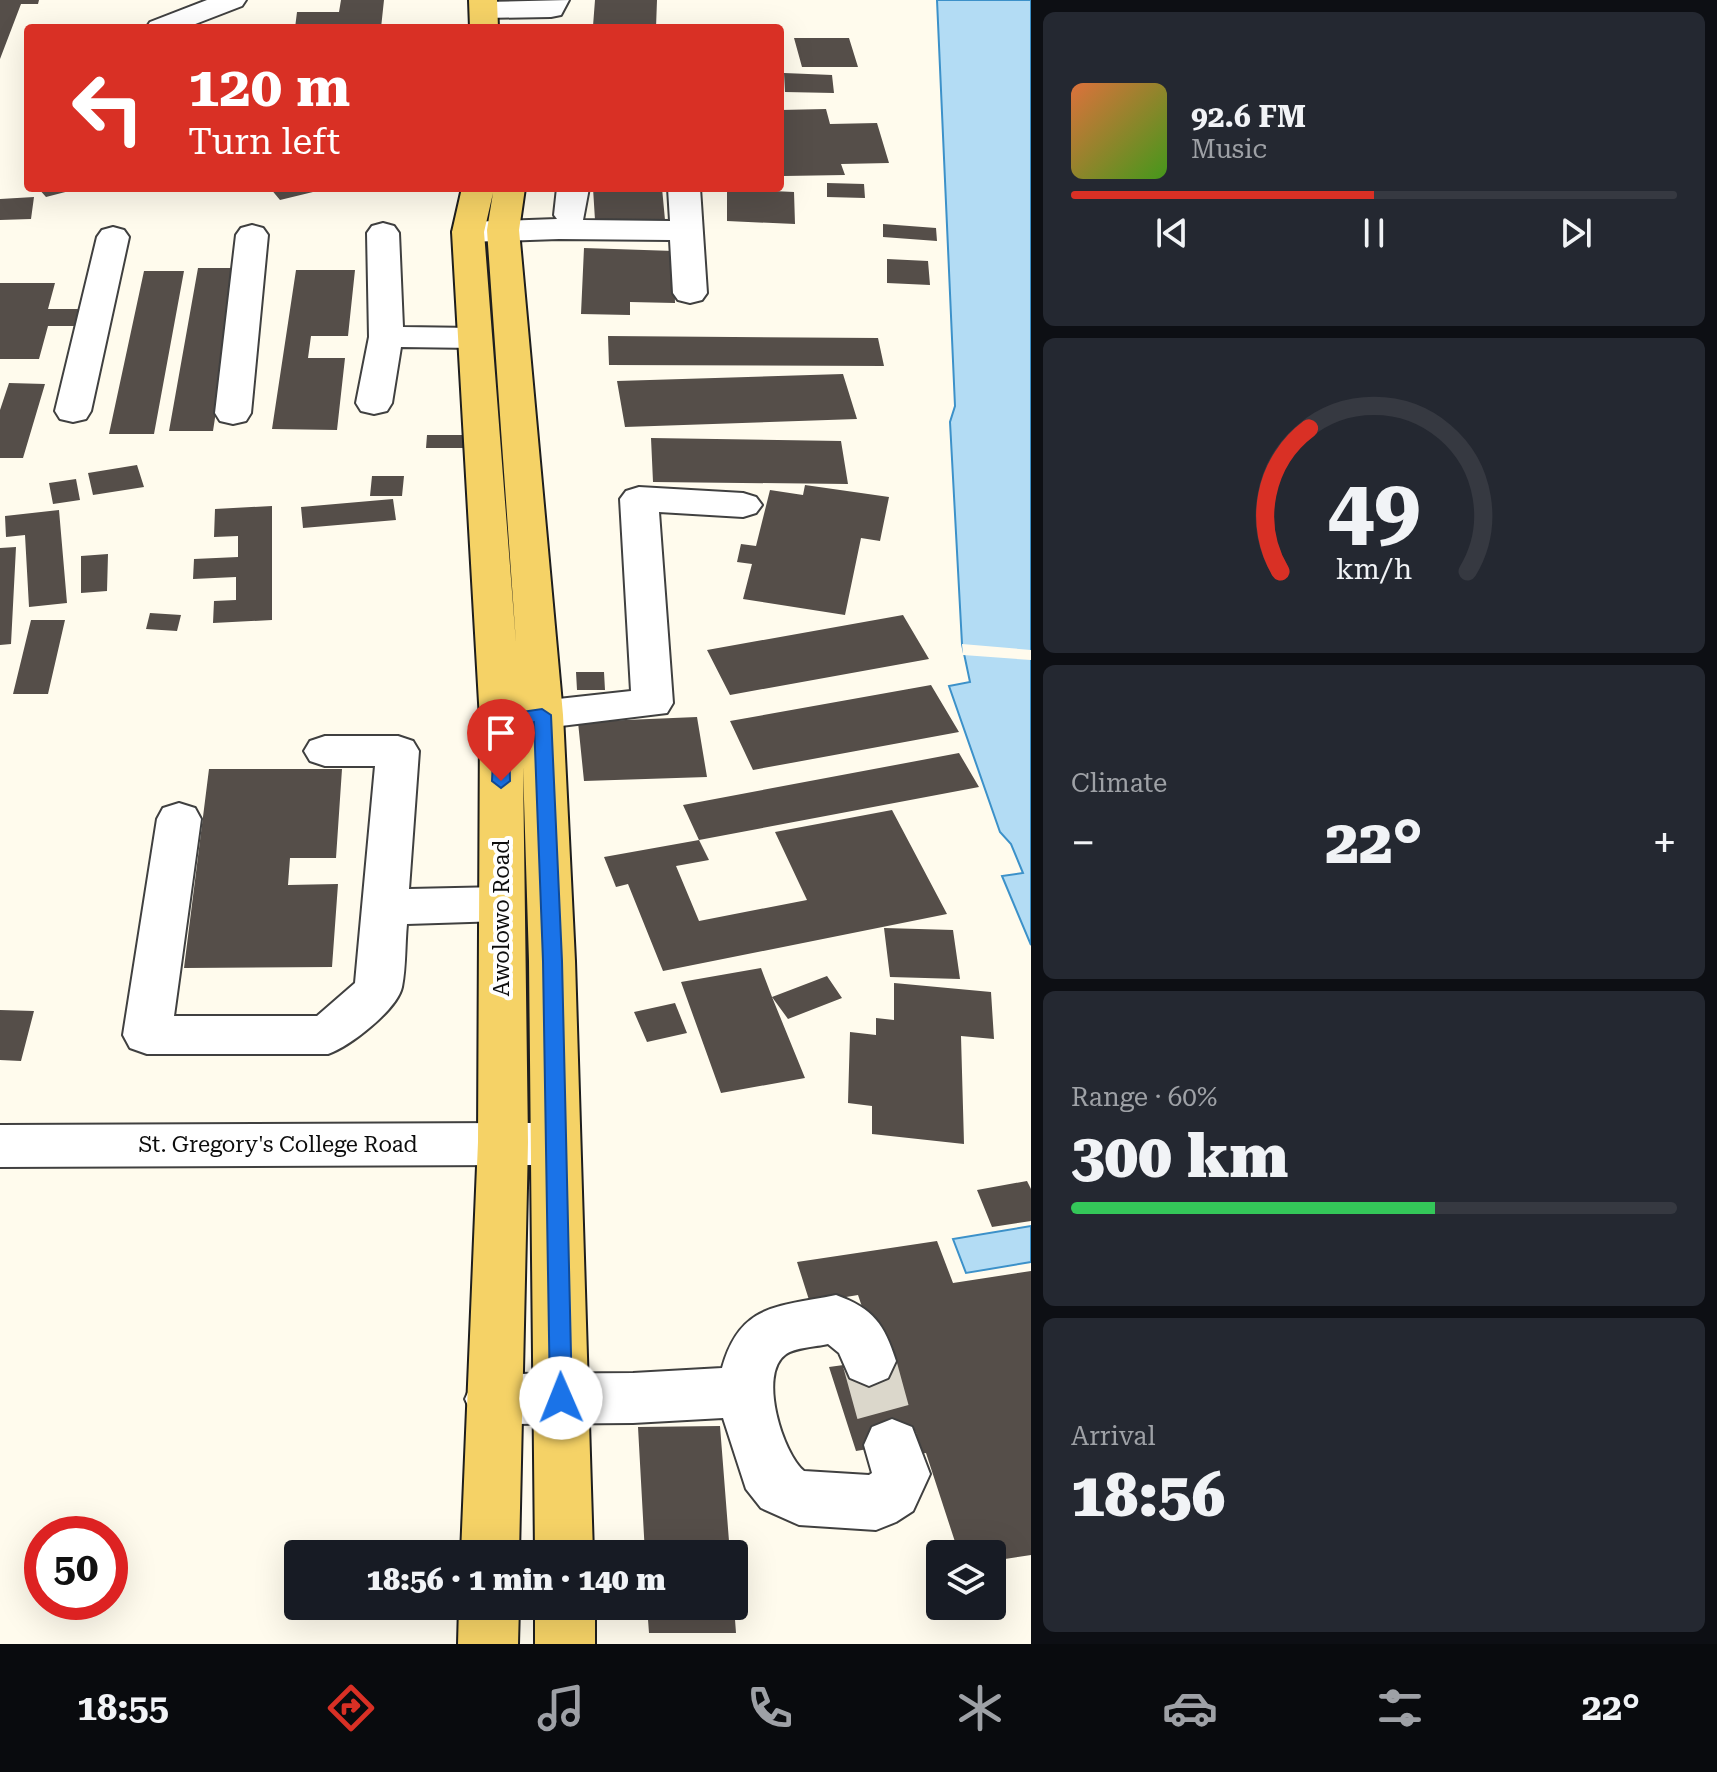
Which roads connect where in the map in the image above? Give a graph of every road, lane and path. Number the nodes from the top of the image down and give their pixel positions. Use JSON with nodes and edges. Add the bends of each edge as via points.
{"nodes":[{"id":1,"x":555,"y":0,"type":"edge"},
{"id":2,"x":229,"y":7,"type":"edge"},
{"id":3,"x":498,"y":13,"type":"edge"},
{"id":4,"x":173,"y":24,"type":"edge"},
{"id":5,"x":479,"y":192,"type":"edge"},
{"id":6,"x":507,"y":192,"type":"edge"},
{"id":7,"x":684,"y":192,"type":"edge"},
{"id":8,"x":485,"y":231,"type":"junction"},
{"id":9,"x":686,"y":231,"type":"junction"},
{"id":10,"x":383,"y":233,"type":"dead end"},
{"id":11,"x":252,"y":235,"type":"dead end"},
{"id":12,"x":113,"y":237,"type":"dead end"},
{"id":13,"x":690,"y":293,"type":"dead end"},
{"id":14,"x":386,"y":337,"type":"junction"},
{"id":15,"x":475,"y":338,"type":"junction"},
{"id":16,"x":374,"y":403,"type":"dead end"},
{"id":17,"x":73,"y":411,"type":"dead end"},
{"id":18,"x":233,"y":413,"type":"dead end"},
{"id":19,"x":743,"y":505,"type":"dead end"},
{"id":20,"x":522,"y":718,"type":"junction"},
{"id":21,"x":325,"y":751,"type":"dead end"},
{"id":22,"x":179,"y":819,"type":"dead end"},
{"id":23,"x":501,"y":904,"type":"junction"},
{"id":24,"x":385,"y":907,"type":"junction"},
{"id":25,"x":503,"y":1142,"type":"junction"},
{"id":26,"x":555,"y":1144,"type":"junction"},
{"id":27,"x":0,"y":1146,"type":"edge"},
{"id":28,"x":869,"y":1361,"type":"tunnel mouth"},
{"id":29,"x":743,"y":1392,"type":"junction"},
{"id":30,"x":561,"y":1398,"type":"junction"},
{"id":31,"x":493,"y":1399,"type":"junction"},
{"id":32,"x":892,"y":1445,"type":"tunnel mouth"},
{"id":33,"x":490,"y":1540,"type":"edge"},
{"id":34,"x":564,"y":1540,"type":"edge"},
{"id":35,"x":489,"y":1620,"type":"edge"},
{"id":36,"x":565,"y":1620,"type":"edge"},
{"id":37,"x":488,"y":1644,"type":"edge"},
{"id":38,"x":565,"y":1644,"type":"edge"}],
"edges":[{"from":1,"to":3,"type":"street","via":[[551,9]]},
{"from":2,"to":4,"type":"street"},
{"from":5,"to":8,"type":"main road","name":"Awolowo Road"},
{"from":6,"to":8,"type":"main road","name":"Awolowo Road"},
{"from":7,"to":9,"type":"street"},
{"from":8,"to":9,"type":"street"},
{"from":8,"to":15,"type":"main road","name":"Awolowo Road"},
{"from":8,"to":20,"type":"main road","name":"Awolowo Road"},
{"from":9,"to":13,"type":"street"},
{"from":10,"to":14,"type":"street"},
{"from":11,"to":18,"type":"street"},
{"from":12,"to":17,"type":"street"},
{"from":14,"to":15,"type":"street"},
{"from":14,"to":16,"type":"street"},
{"from":15,"to":20,"type":"main road","name":"Awolowo Road"},
{"from":19,"to":20,"type":"street","via":[[639,499],[652,703]]},
{"from":20,"to":23,"type":"main road","name":"Awolowo Road"},
{"from":20,"to":26,"type":"main road","name":"Awolowo Road"},
{"from":21,"to":24,"type":"street","via":[[398,751]]},
{"from":22,"to":24,"type":"street","via":[[147,1035],[328,1035],[378,990]]},
{"from":23,"to":24,"type":"street"},
{"from":23,"to":25,"type":"main road","name":"Awolowo Road"},
{"from":25,"to":26,"type":"street","name":"St. Gregory's College Road"},
{"from":25,"to":27,"type":"street","name":"St. Gregory's College Road"},
{"from":25,"to":31,"type":"main road","name":"Awolowo Road"},
{"from":26,"to":30,"type":"main road","name":"Awolowo Road"},
{"from":28,"to":29,"type":"street","via":[[862,1339],[836,1319],[777,1331],[754,1351]]},
{"from":29,"to":30,"type":"street"},
{"from":29,"to":32,"type":"street","via":[[766,1470],[781,1489],[799,1498],[876,1503],[893,1492],[901,1474]]},
{"from":30,"to":31,"type":"street"},
{"from":30,"to":34,"type":"main road","name":"Awolowo Road"},
{"from":31,"to":33,"type":"main road","name":"Awolowo Road"},
{"from":35,"to":37,"type":"main road"},
{"from":36,"to":38,"type":"main road"}]}
